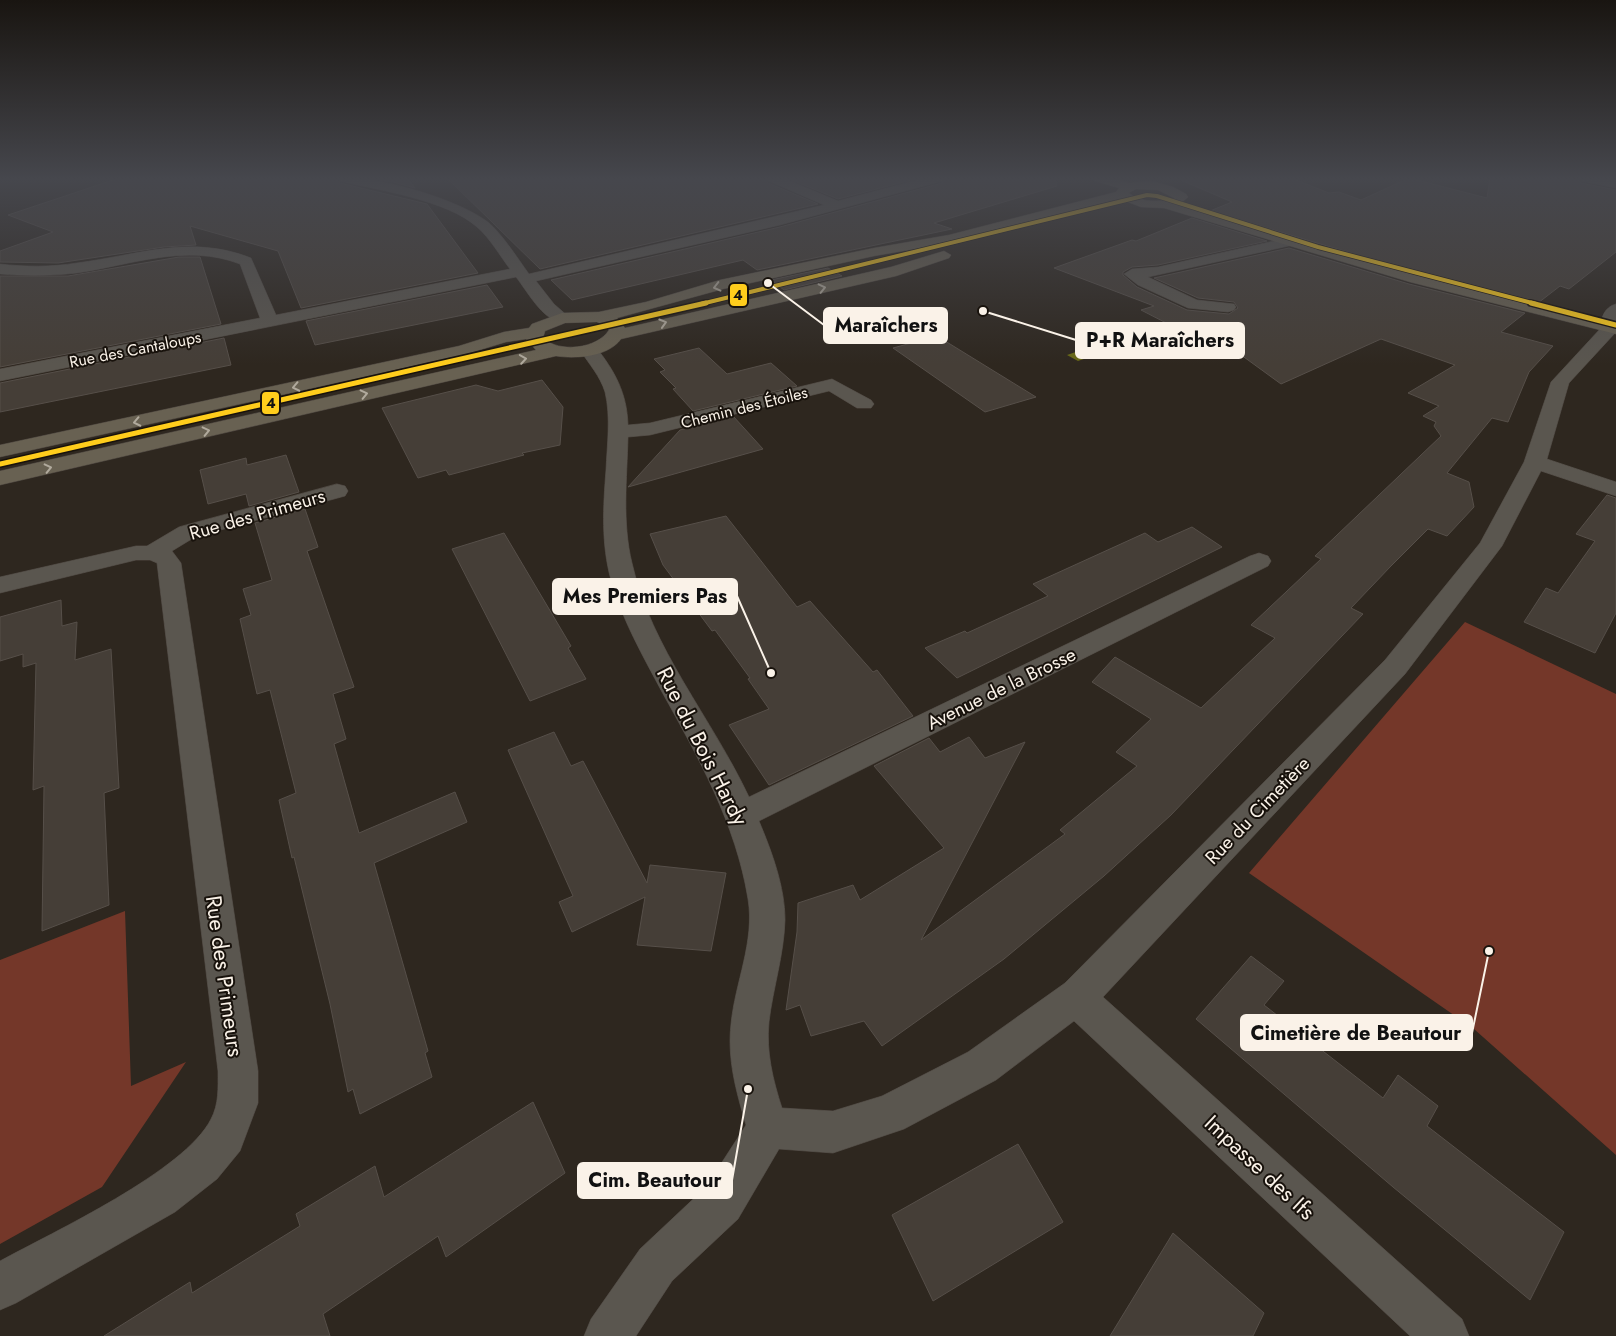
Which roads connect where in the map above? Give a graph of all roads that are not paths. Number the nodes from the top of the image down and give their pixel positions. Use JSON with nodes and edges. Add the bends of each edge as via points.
{"nodes":[{"id":1,"x":495,"y":240,"type":"edge"},
{"id":2,"x":683,"y":240,"type":"edge"},
{"id":3,"x":935,"y":240,"type":"edge"},
{"id":4,"x":1000,"y":240,"type":"edge"},
{"id":5,"x":1283,"y":240,"type":"edge"},
{"id":6,"x":1314,"y":240,"type":"edge"},
{"id":7,"x":1288,"y":242,"type":"junction"},
{"id":8,"x":0,"y":269,"type":"edge"},
{"id":9,"x":523,"y":276,"type":"junction"},
{"id":10,"x":1228,"y":307,"type":"dead end"},
{"id":11,"x":598,"y":317,"type":"junction"},
{"id":12,"x":562,"y":318,"type":"junction"},
{"id":13,"x":1613,"y":320,"type":"edge"},
{"id":14,"x":270,"y":322,"type":"junction"},
{"id":15,"x":534,"y":333,"type":"junction"},
{"id":16,"x":603,"y":343,"type":"junction"},
{"id":17,"x":555,"y":351,"type":"junction"},
{"id":18,"x":0,"y":375,"type":"edge"},
{"id":19,"x":864,"y":404,"type":"dead end"},
{"id":20,"x":618,"y":432,"type":"junction"},
{"id":21,"x":0,"y":451,"type":"edge"},
{"id":22,"x":1535,"y":462,"type":"junction"},
{"id":23,"x":0,"y":478,"type":"edge"},
{"id":24,"x":1616,"y":489,"type":"edge"},
{"id":25,"x":337,"y":491,"type":"dead end"},
{"id":26,"x":152,"y":553,"type":"junction"},
{"id":27,"x":1260,"y":561,"type":"dead end"},
{"id":28,"x":0,"y":585,"type":"edge"},
{"id":29,"x":742,"y":815,"type":"junction"},
{"id":30,"x":1078,"y":996,"type":"junction"},
{"id":31,"x":768,"y":1128,"type":"junction"},
{"id":32,"x":0,"y":1287,"type":"edge"},
{"id":33,"x":608,"y":1336,"type":"edge"},
{"id":34,"x":1445,"y":1336,"type":"edge"}],
"edges":[{"from":1,"to":9,"type":"street"},
{"from":2,"to":9,"type":"street","name":"Rue des Cantaloups"},
{"from":3,"to":11,"type":"main road","one_way":true,"via":[[720,286]]},
{"from":16,"to":4,"type":"main road","one_way":true,"via":[[688,317],[727,311],[896,271]]},
{"from":5,"to":7,"type":"main road"},
{"from":6,"to":13,"type":"main road"},
{"from":7,"to":10,"type":"street","via":[[1158,272],[1132,274],[1194,305]]},
{"from":7,"to":13,"type":"main road","via":[[1416,279]]},
{"from":8,"to":14,"type":"street","via":[[55,270],[166,253],[216,252],[246,261]]},
{"from":9,"to":12,"type":"street"},
{"from":9,"to":14,"type":"street","name":"Rue des Cantaloups"},
{"from":11,"to":12,"type":"main road"},
{"from":11,"to":16,"type":"main road","via":[[616,325]]},
{"from":12,"to":15,"type":"main road","via":[[544,324]]},
{"from":13,"to":22,"type":"street","name":"Rue du Cimetière","via":[[1560,382]]},
{"from":14,"to":18,"type":"street","name":"Rue des Cantaloups"},
{"from":15,"to":17,"type":"main road","via":[[537,344]]},
{"from":15,"to":21,"type":"main road","one_way":true},
{"from":16,"to":17,"type":"main road"},
{"from":16,"to":20,"type":"street","name":"Rue du Bois Hardy","via":[[616,401]]},
{"from":23,"to":17,"type":"main road","one_way":true},
{"from":19,"to":20,"type":"street","name":"Chemin des Étoiles","via":[[832,385],[677,423]]},
{"from":20,"to":29,"type":"street","name":"Rue du Bois Hardy","via":[[614,508],[619,561],[638,624],[717,763]]},
{"from":22,"to":24,"type":"street"},
{"from":22,"to":30,"type":"street","name":"Rue du Cimetière","via":[[1490,546],[1394,667]]},
{"from":25,"to":26,"type":"street","name":"Rue des Primeurs","via":[[188,532]]},
{"from":26,"to":28,"type":"street","name":"Rue des Primeurs","via":[[116,556]]},
{"from":26,"to":32,"type":"street","name":"Rue des Primeurs","via":[[165,557],[169,563],[238,1071],[238,1103],[225,1136],[202,1164],[160,1197]]},
{"from":27,"to":29,"type":"street","name":"Avenue de la Brosse"},
{"from":29,"to":31,"type":"street","name":"Rue du Bois Hardy","via":[[767,903],[765,938],[749,1038],[751,1073]]},
{"from":30,"to":31,"type":"street","name":"Rue du Cimetière","via":[[982,1066],[889,1114],[833,1132]]},
{"from":30,"to":34,"type":"street","name":"Impasse des Ifs","via":[[1090,1011]]},
{"from":31,"to":33,"type":"street","via":[[722,1203],[656,1265]]}]}
